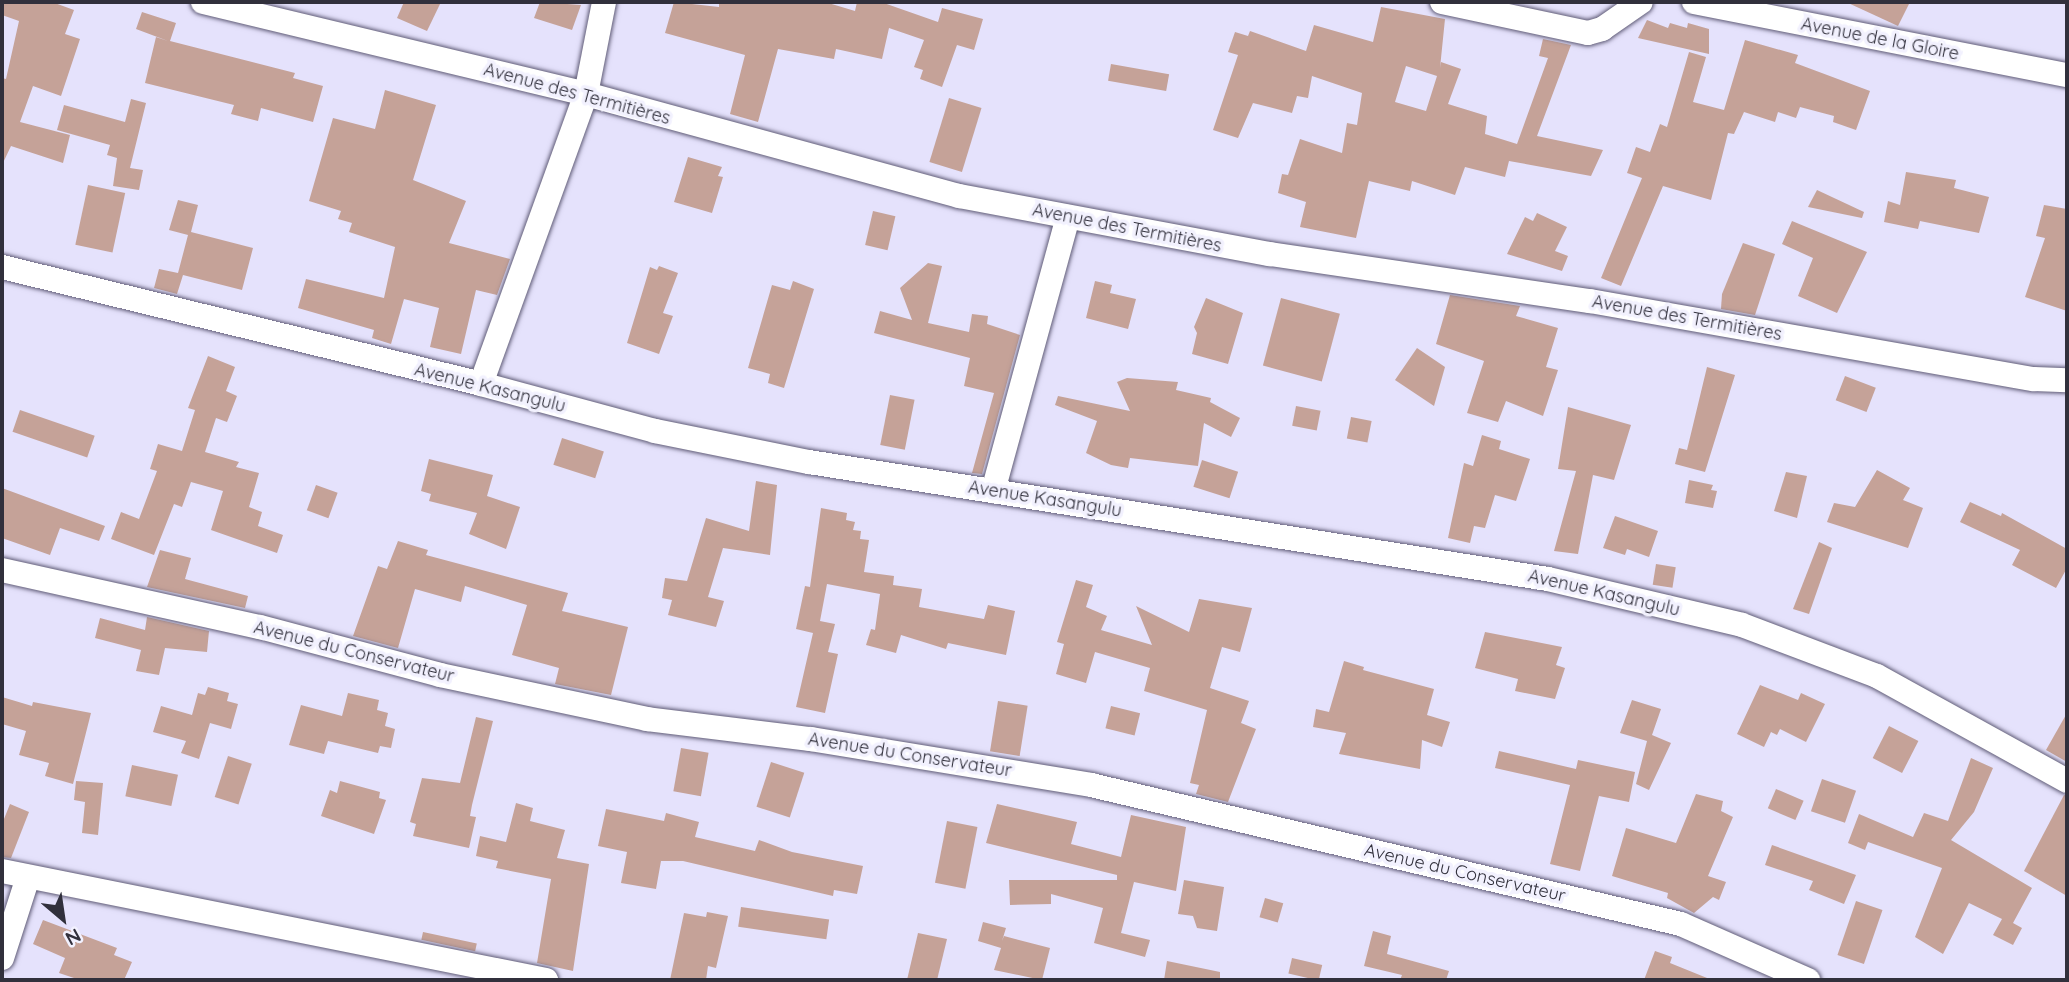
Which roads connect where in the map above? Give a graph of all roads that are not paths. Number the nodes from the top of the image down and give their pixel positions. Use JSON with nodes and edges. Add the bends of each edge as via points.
{"nodes":[{"id":1,"x":203,"y":2,"type":"edge"},
{"id":2,"x":604,"y":2,"type":"edge"},
{"id":3,"x":1442,"y":2,"type":"edge"},
{"id":4,"x":1641,"y":2,"type":"edge"},
{"id":5,"x":1694,"y":2,"type":"edge"},
{"id":6,"x":2067,"y":75,"type":"edge"},
{"id":7,"x":586,"y":94,"type":"junction"},
{"id":8,"x":1068,"y":217,"type":"junction"},
{"id":9,"x":2,"y":267,"type":"edge"},
{"id":10,"x":2067,"y":380,"type":"edge"},
{"id":11,"x":481,"y":384,"type":"junction"},
{"id":12,"x":993,"y":491,"type":"junction"},
{"id":13,"x":2,"y":570,"type":"edge"},
{"id":14,"x":2067,"y":781,"type":"edge"},
{"id":15,"x":2,"y":871,"type":"edge"},
{"id":16,"x":28,"y":877,"type":"junction"},
{"id":17,"x":2,"y":958,"type":"edge"},
{"id":18,"x":546,"y":980,"type":"edge"},
{"id":19,"x":1808,"y":980,"type":"edge"}],
"edges":[{"from":1,"to":7,"type":"street","name":"Avenue des Termitières"},
{"from":2,"to":7,"type":"street"},
{"from":3,"to":4,"type":"street","via":[[1588,33],[1602,29]]},
{"from":5,"to":6,"type":"street","name":"Avenue de la Gloire"},
{"from":7,"to":8,"type":"street","name":"Avenue des Termitières","via":[[864,173]]},
{"from":7,"to":11,"type":"street"},
{"from":8,"to":10,"type":"street","name":"Avenue des Termitières","via":[[2034,379]]},
{"from":8,"to":12,"type":"street"},
{"from":9,"to":11,"type":"street","name":"Avenue Kasangulu"},
{"from":11,"to":12,"type":"street","name":"Avenue Kasangulu","via":[[655,431]]},
{"from":12,"to":14,"type":"street","name":"Avenue Kasangulu","via":[[1548,579],[1742,625],[1877,676]]},
{"from":13,"to":19,"type":"street","name":"Avenue du Conservateur","via":[[260,627],[440,675],[647,719],[838,743],[1091,785],[1681,924]]},
{"from":15,"to":16,"type":"street"},
{"from":16,"to":17,"type":"street"},
{"from":16,"to":18,"type":"street"}]}
